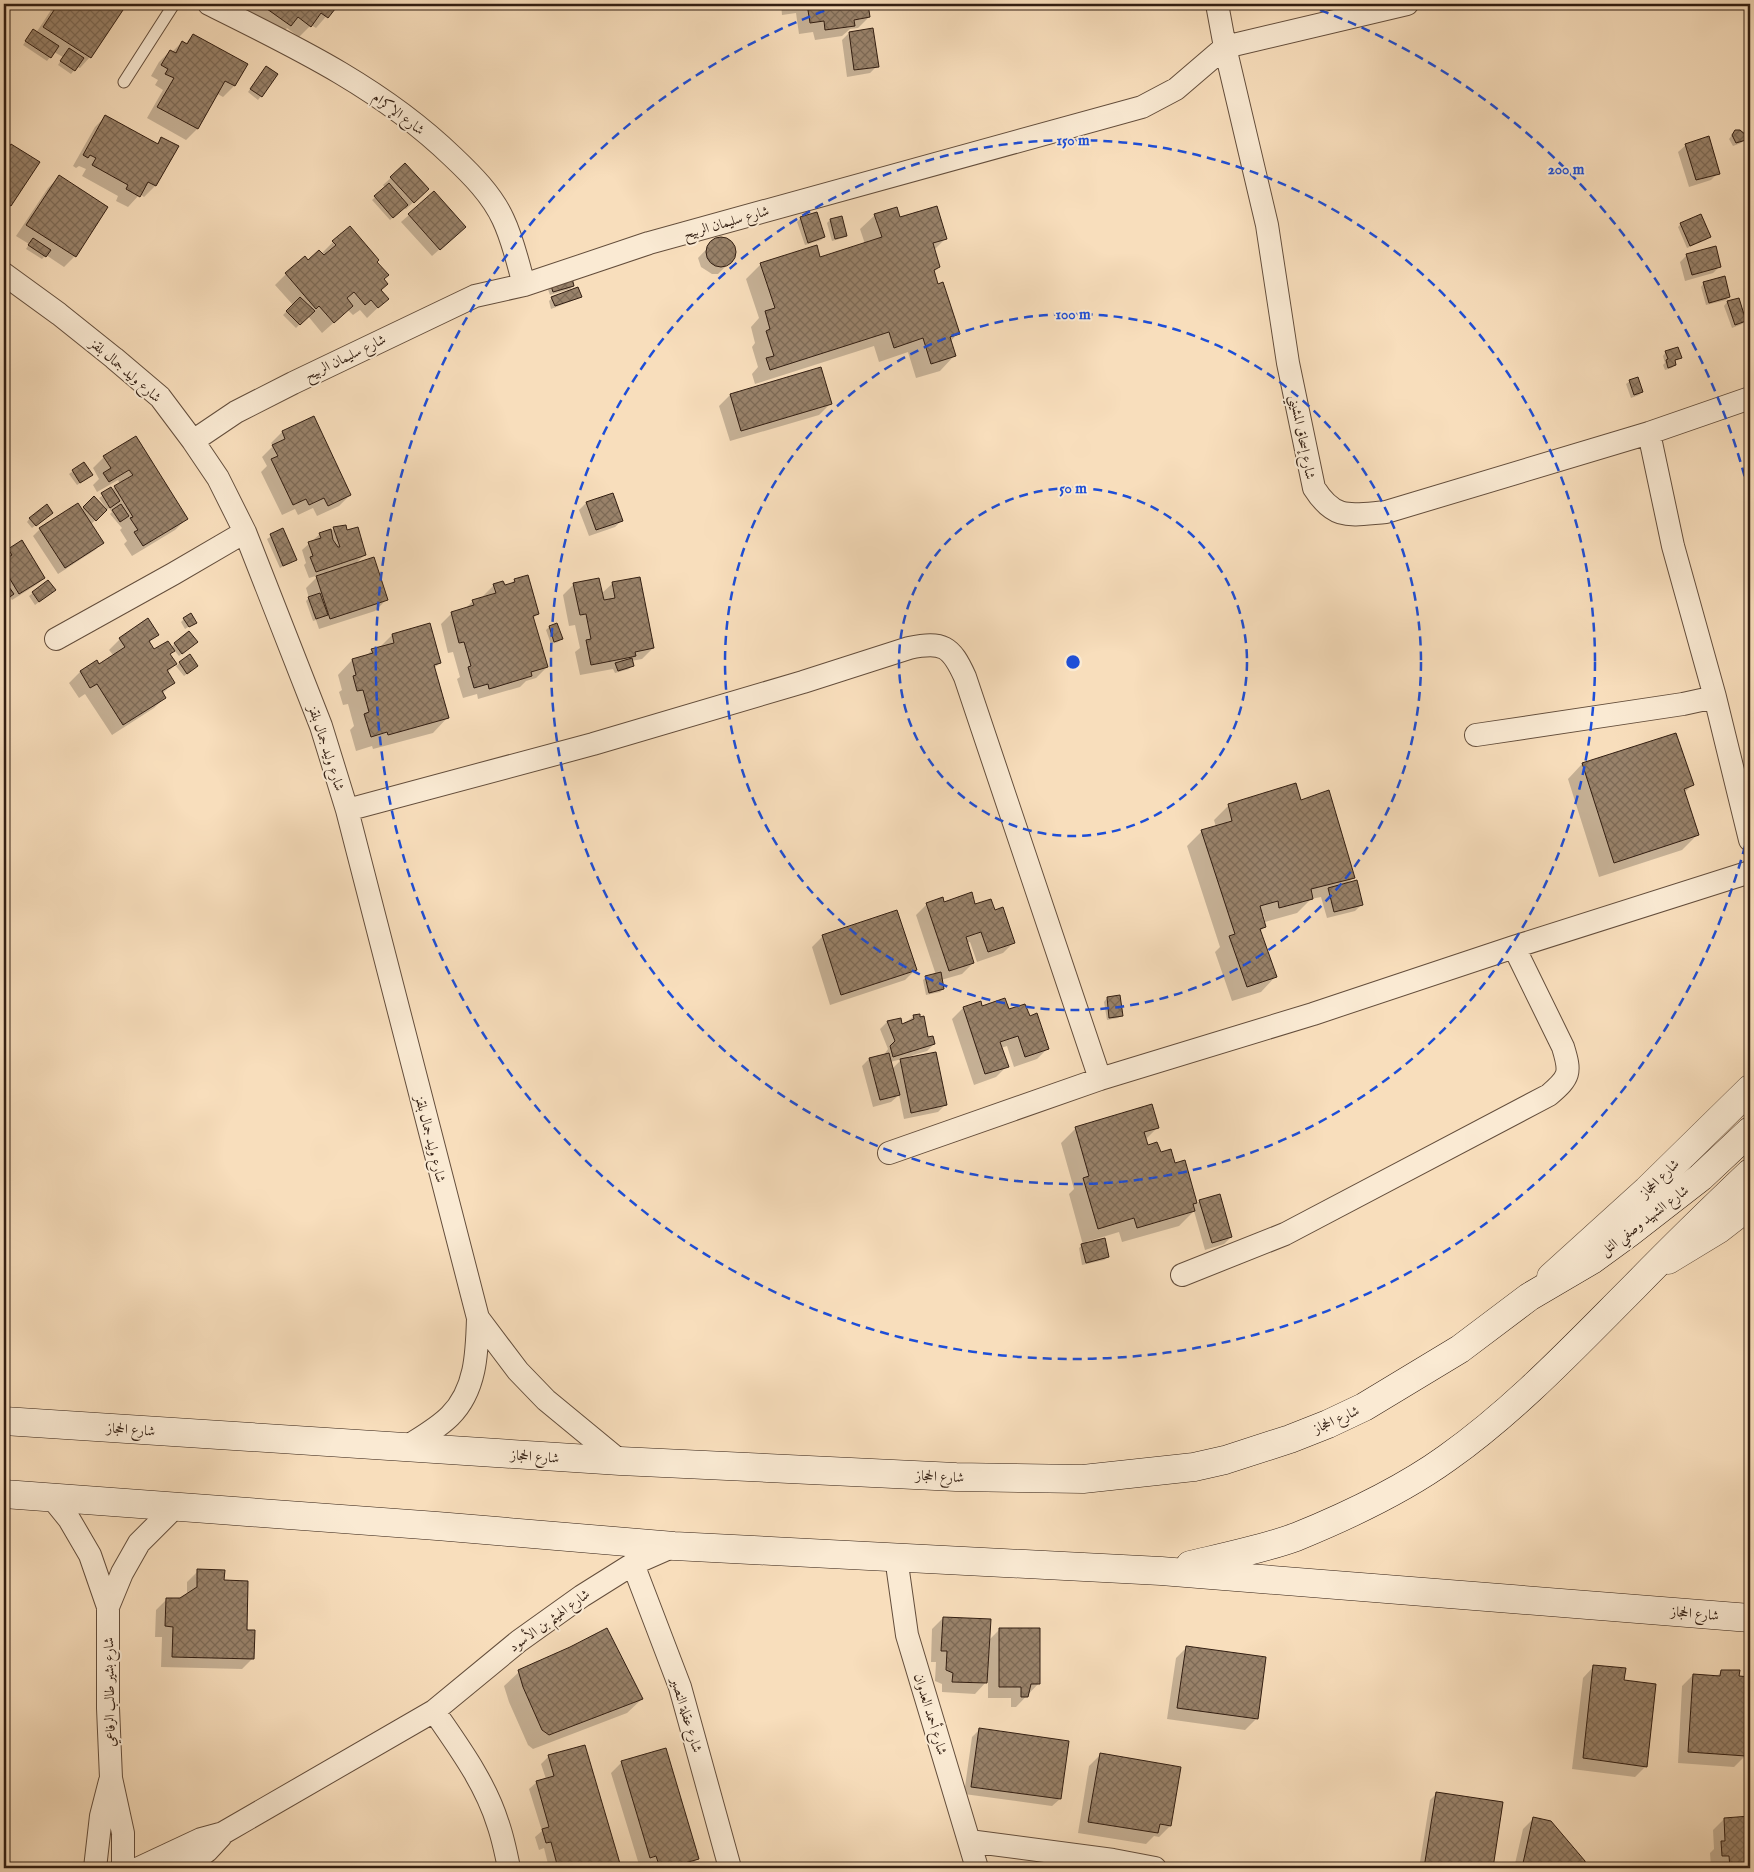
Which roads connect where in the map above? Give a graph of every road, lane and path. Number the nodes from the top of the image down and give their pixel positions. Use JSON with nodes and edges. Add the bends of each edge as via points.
{"nodes":[{"id":1,"x":174,"y":4,"type":"edge"},
{"id":2,"x":209,"y":4,"type":"edge"},
{"id":3,"x":1217,"y":4,"type":"edge"},
{"id":4,"x":1407,"y":4,"type":"edge"},
{"id":5,"x":1225,"y":47,"type":"junction"},
{"id":6,"x":124,"y":82,"type":"dead end"},
{"id":7,"x":4,"y":274,"type":"edge"},
{"id":8,"x":524,"y":285,"type":"junction"},
{"id":9,"x":1750,"y":398,"type":"edge"},
{"id":10,"x":1650,"y":433,"type":"junction"},
{"id":11,"x":193,"y":441,"type":"junction"},
{"id":12,"x":244,"y":532,"type":"junction"},
{"id":13,"x":56,"y":639,"type":"dead end"},
{"id":14,"x":1715,"y":697,"type":"junction"},
{"id":15,"x":1476,"y":735,"type":"dead end"},
{"id":16,"x":347,"y":810,"type":"junction"},
{"id":17,"x":1750,"y":840,"type":"edge"},
{"id":18,"x":1750,"y":872,"type":"edge"},
{"id":19,"x":1514,"y":947,"type":"junction"},
{"id":20,"x":1100,"y":1079,"type":"junction"},
{"id":21,"x":1750,"y":1089,"type":"edge"},
{"id":22,"x":1750,"y":1132,"type":"edge"},
{"id":23,"x":889,"y":1153,"type":"dead end"},
{"id":24,"x":1750,"y":1173,"type":"edge"},
{"id":25,"x":1750,"y":1205,"type":"edge"},
{"id":26,"x":1647,"y":1272,"type":"junction"},
{"id":27,"x":1182,"y":1275,"type":"dead end"},
{"id":28,"x":1529,"y":1296,"type":"junction"},
{"id":29,"x":478,"y":1318,"type":"junction"},
{"id":30,"x":4,"y":1421,"type":"edge"},
{"id":31,"x":405,"y":1448,"type":"junction"},
{"id":32,"x":620,"y":1461,"type":"junction"},
{"id":33,"x":4,"y":1494,"type":"edge"},
{"id":34,"x":52,"y":1498,"type":"junction"},
{"id":35,"x":176,"y":1507,"type":"junction"},
{"id":36,"x":674,"y":1546,"type":"junction"},
{"id":37,"x":896,"y":1557,"type":"junction"},
{"id":38,"x":633,"y":1564,"type":"junction"},
{"id":39,"x":1161,"y":1571,"type":"junction"},
{"id":40,"x":108,"y":1607,"type":"junction"},
{"id":41,"x":1750,"y":1618,"type":"edge"},
{"id":42,"x":434,"y":1711,"type":"junction"},
{"id":43,"x":111,"y":1778,"type":"junction"},
{"id":44,"x":223,"y":1833,"type":"junction"},
{"id":45,"x":969,"y":1841,"type":"junction"},
{"id":46,"x":95,"y":1868,"type":"edge"},
{"id":47,"x":123,"y":1868,"type":"edge"},
{"id":48,"x":139,"y":1868,"type":"edge"},
{"id":49,"x":184,"y":1868,"type":"edge"},
{"id":50,"x":509,"y":1868,"type":"edge"},
{"id":51,"x":730,"y":1868,"type":"edge"},
{"id":52,"x":977,"y":1868,"type":"edge"},
{"id":53,"x":1155,"y":1868,"type":"edge"}],
"edges":[{"from":1,"to":6,"type":"lane"},
{"from":2,"to":8,"type":"street","name":"شارع الإكرام","via":[[344,74],[403,114],[437,142],[488,195],[503,219]]},
{"from":3,"to":5,"type":"street"},
{"from":4,"to":5,"type":"street"},
{"from":5,"to":8,"type":"street","name":"شارع سليمان الربيح","via":[[1176,89],[1142,107],[649,243]]},
{"from":5,"to":10,"type":"street","name":"شارع إسحاق المشيني","via":[[1267,225],[1288,363],[1314,488],[1324,504],[1339,513],[1386,512]]},
{"from":7,"to":11,"type":"street","name":"شارع وليد جمال بلقز","via":[[59,314],[160,397]]},
{"from":8,"to":11,"type":"street","name":"شارع سليمان الربيح","via":[[475,296],[430,316],[236,412]]},
{"from":9,"to":10,"type":"street","name":"شارع إسحاق المشيني"},
{"from":10,"to":14,"type":"street","via":[[1673,546]]},
{"from":11,"to":12,"type":"street","name":"شارع وليد جمال بلقز","via":[[218,478]]},
{"from":12,"to":13,"type":"street"},
{"from":12,"to":16,"type":"street","name":"شارع وليد جمال بلقز","via":[[321,726]]},
{"from":14,"to":15,"type":"street"},
{"from":14,"to":17,"type":"street"},
{"from":16,"to":20,"type":"street","via":[[593,744],[909,648],[927,644],[945,647],[957,660],[964,677]]},
{"from":16,"to":29,"type":"street","name":"شارع وليد جمال بلقز"},
{"from":18,"to":19,"type":"street"},
{"from":19,"to":20,"type":"street","via":[[1313,1014]]},
{"from":19,"to":27,"type":"street","via":[[1563,1047],[1567,1061],[1565,1082],[1549,1095],[1285,1234]]},
{"from":20,"to":23,"type":"street"},
{"from":21,"to":28,"type":"main road","name":"شارع الحجاز","via":[[1648,1190]]},
{"from":22,"to":28,"type":"main road","name":"شارع الشهيد وصفي التل","via":[[1701,1177],[1630,1233],[1592,1260]]},
{"from":24,"to":26,"type":"main road"},
{"from":25,"to":26,"type":"main road","name":"شارع الحجاز"},
{"from":26,"to":39,"type":"main road","name":"شارع الحجاز","via":[[1546,1376],[1446,1460],[1394,1491],[1295,1537]]},
{"from":28,"to":32,"type":"main road","name":"شارع الحجاز","via":[[1460,1349],[1364,1407],[1290,1439],[1194,1467],[1084,1479],[956,1477]]},
{"from":29,"to":31,"type":"street","name":"شارع وليد جمال بلقز","via":[[476,1359],[466,1395],[449,1417]]},
{"from":29,"to":32,"type":"street","name":"شارع وليد جمال بلقز","via":[[518,1371],[546,1400]]},
{"from":30,"to":31,"type":"main road","name":"شارع الحجاز"},
{"from":31,"to":32,"type":"main road","name":"شارع الحجاز"},
{"from":33,"to":34,"type":"main road","name":"شارع الحجاز"},
{"from":34,"to":35,"type":"main road","name":"شارع الحجاز"},
{"from":34,"to":40,"type":"street","name":"شارع بشير طالب الرفاعي","via":[[83,1542]]},
{"from":35,"to":36,"type":"main road","name":"شارع الحجاز"},
{"from":35,"to":40,"type":"street","name":"شارع بشير طالب الرفاعي","via":[[139,1543],[122,1572]]},
{"from":36,"to":37,"type":"main road","name":"شارع الحجاز"},
{"from":36,"to":38,"type":"street","name":"شارع الهيثم بن الأسود"},
{"from":37,"to":39,"type":"main road","name":"شارع الحجاز"},
{"from":37,"to":45,"type":"street","name":"شارع أحمد العدوان","via":[[907,1635]]},
{"from":38,"to":42,"type":"street","name":"شارع الهيثم بن الأسود","via":[[519,1641]]},
{"from":38,"to":51,"type":"street","name":"شارع عقلة النصير","via":[[680,1687]]},
{"from":39,"to":41,"type":"main road","name":"شارع الحجاز"},
{"from":40,"to":43,"type":"street","name":"شارع بشير طالب الرفاعي"},
{"from":42,"to":44,"type":"street","name":"شارع الهيثم بن الأسود"},
{"from":42,"to":50,"type":"street","via":[[475,1771],[487,1796],[498,1823]]},
{"from":43,"to":46,"type":"street","name":"شارع بشير طالب الرفاعي","via":[[101,1816]]},
{"from":43,"to":47,"type":"street","name":"شارع بشير طالب الرفاعي","via":[[123,1834]]},
{"from":44,"to":48,"type":"street","name":"شارع الهيثم بن الأسود","via":[[201,1839]]},
{"from":44,"to":49,"type":"street","name":"شارع الهيثم بن الأسود"},
{"from":45,"to":52,"type":"street","name":"شارع أحمد العدوان"},
{"from":45,"to":53,"type":"street"}]}
